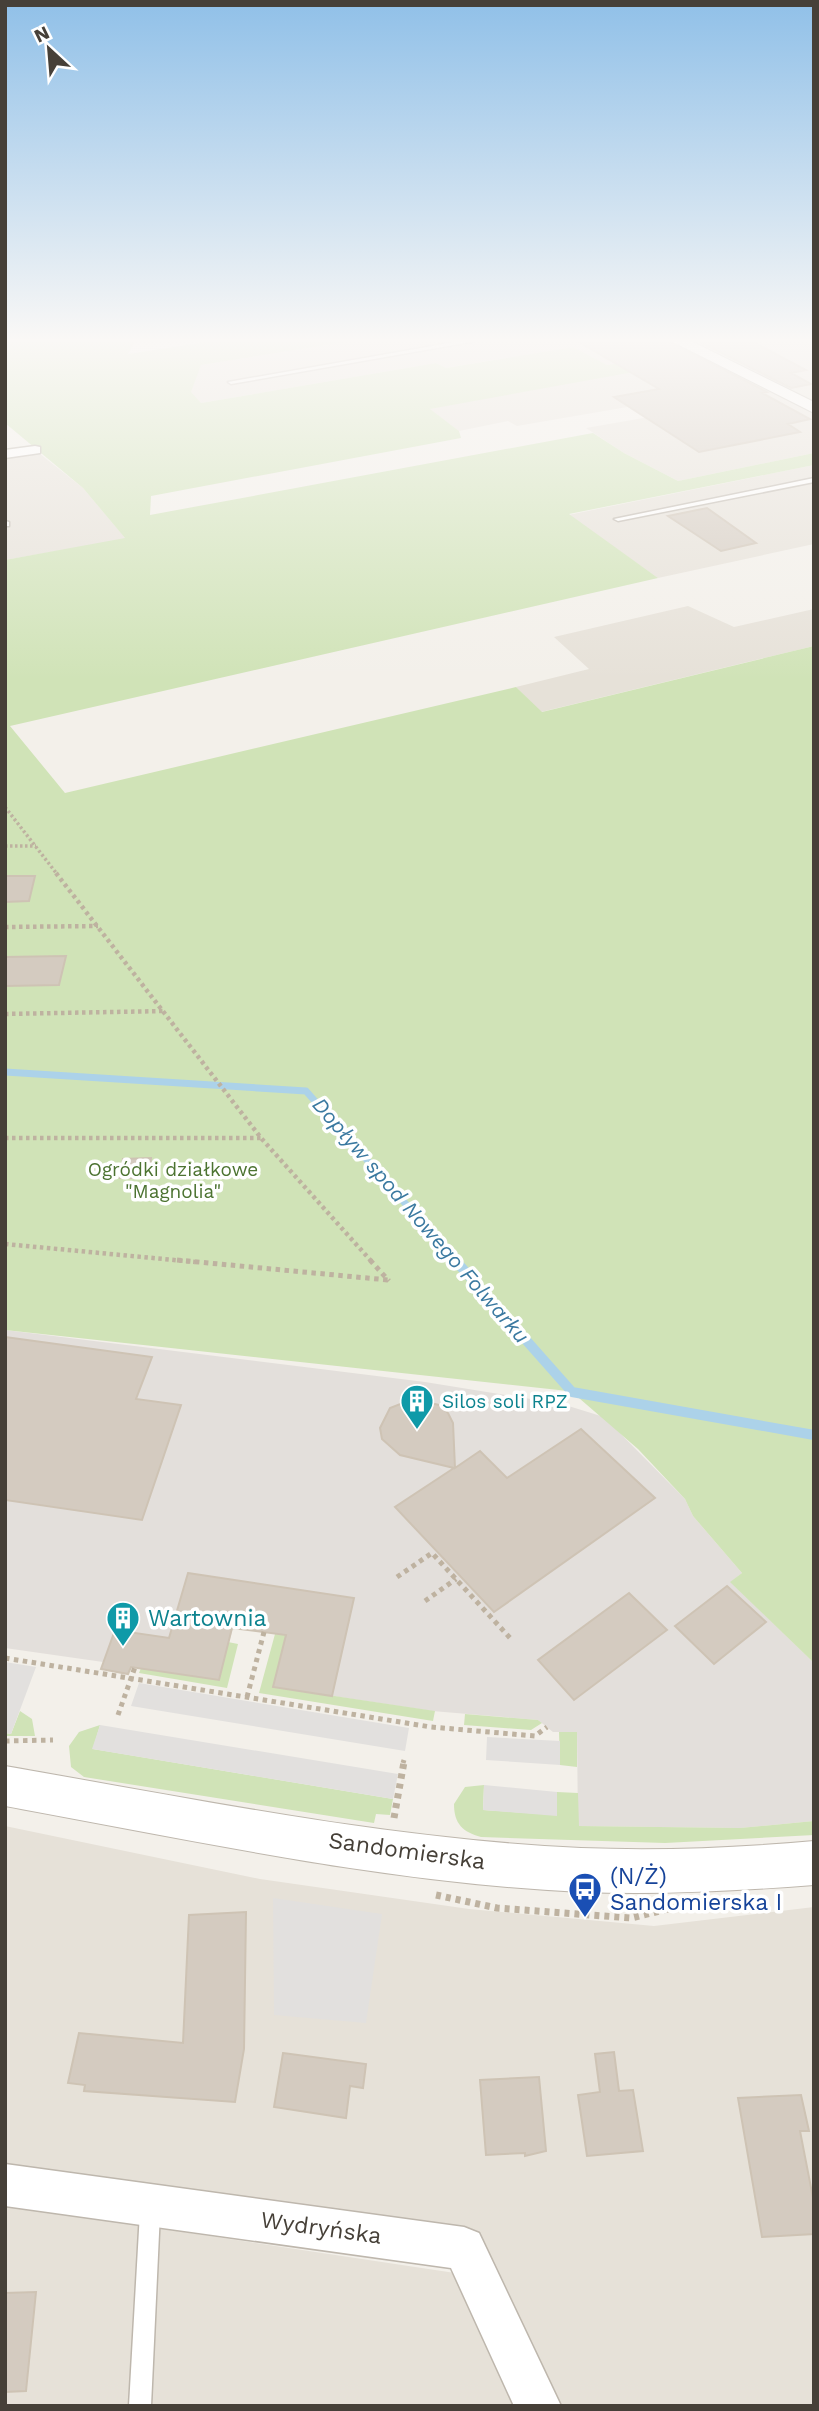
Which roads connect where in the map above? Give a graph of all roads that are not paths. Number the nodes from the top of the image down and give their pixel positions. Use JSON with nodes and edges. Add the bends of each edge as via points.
{"nodes":[{"id":1,"x":814,"y":480,"type":"edge"},
{"id":2,"x":618,"y":519,"type":"dead end"},
{"id":3,"x":5,"y":1786,"type":"edge"},
{"id":4,"x":814,"y":1863,"type":"edge"},
{"id":5,"x":5,"y":2185,"type":"edge"},
{"id":6,"x":150,"y":2205,"type":"junction"},
{"id":7,"x":140,"y":2406,"type":"edge"},
{"id":8,"x":538,"y":2406,"type":"edge"}],
"edges":[{"from":1,"to":2,"type":"lane"},
{"from":3,"to":4,"type":"street","name":"Sandomierska","via":[[369,1847],[514,1866],[695,1871]]},
{"from":5,"to":6,"type":"street","name":"Wydryńska"},
{"from":6,"to":7,"type":"lane"},
{"from":6,"to":8,"type":"street","name":"Wydryńska","via":[[464,2248]]}]}
